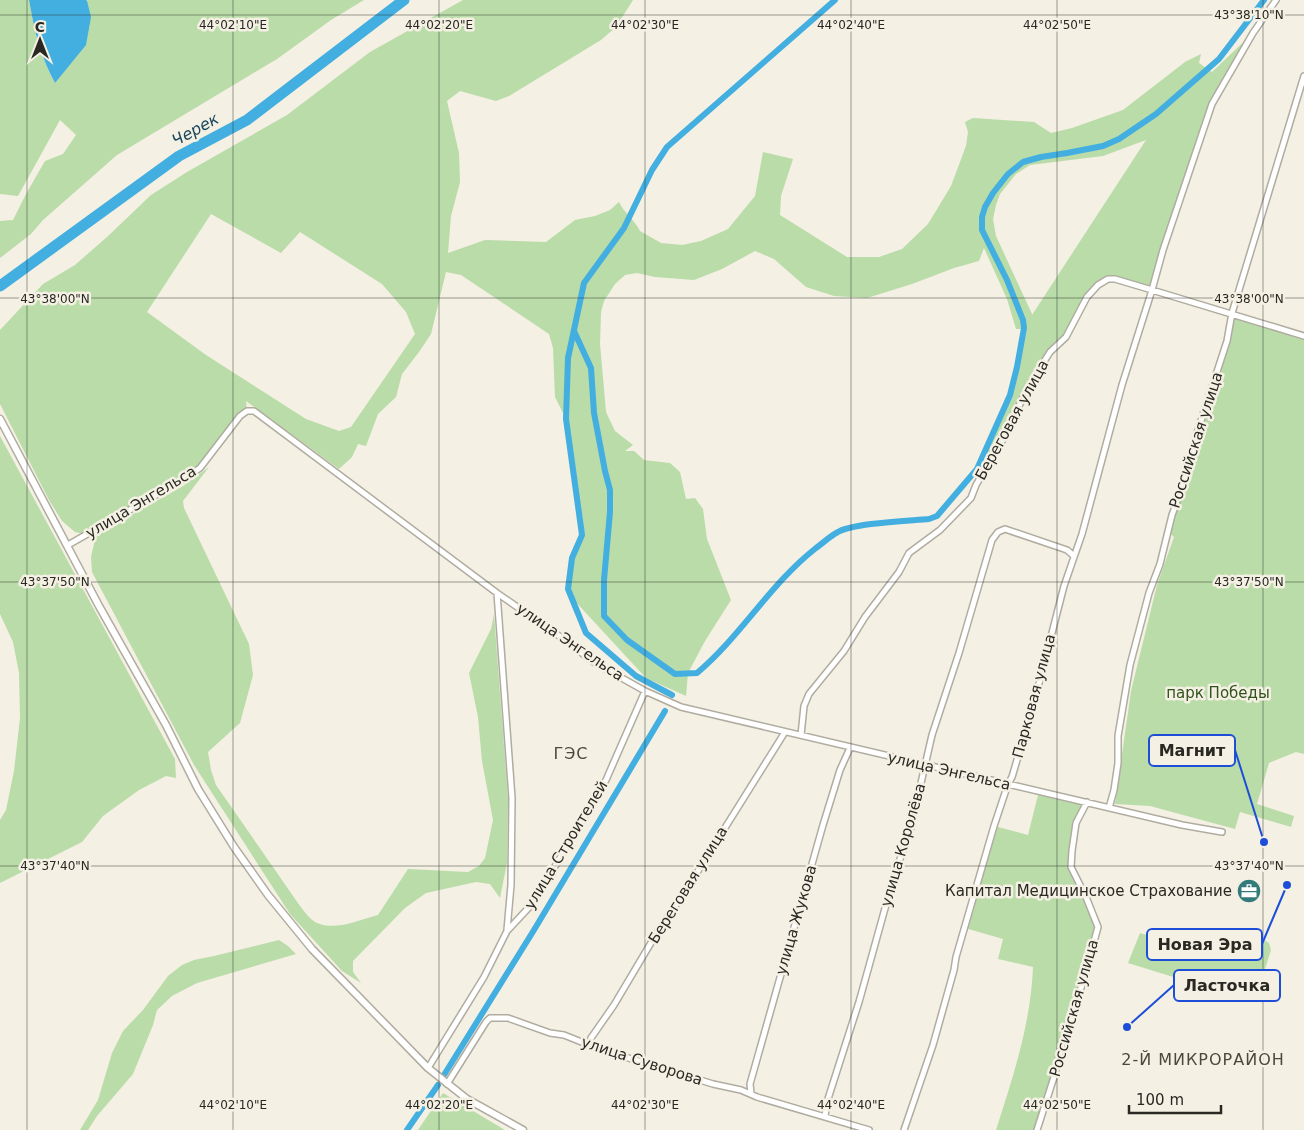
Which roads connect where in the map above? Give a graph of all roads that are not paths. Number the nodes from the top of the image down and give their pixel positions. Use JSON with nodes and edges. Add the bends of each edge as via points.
{"nodes":[{"id":1,"x":1276,"y":0,"type":"edge"},
{"id":2,"x":1304,"y":76,"type":"edge"},
{"id":3,"x":1152,"y":290,"type":"junction"},
{"id":4,"x":1232,"y":313,"type":"junction"},
{"id":5,"x":1304,"y":336,"type":"edge"},
{"id":6,"x":0,"y":419,"type":"edge"},
{"id":7,"x":68,"y":545,"type":"junction"},
{"id":8,"x":1078,"y":545,"type":"junction"},
{"id":9,"x":1067,"y":550,"type":"junction"},
{"id":10,"x":1074,"y":556,"type":"junction"},
{"id":11,"x":497,"y":594,"type":"junction"},
{"id":12,"x":645,"y":691,"type":"junction"},
{"id":13,"x":785,"y":732,"type":"junction"},
{"id":14,"x":801,"y":735,"type":"junction"},
{"id":15,"x":850,"y":748,"type":"junction"},
{"id":16,"x":925,"y":765,"type":"junction"},
{"id":17,"x":1008,"y":784,"type":"junction"},
{"id":18,"x":1087,"y":802,"type":"junction"},
{"id":19,"x":1109,"y":808,"type":"junction"},
{"id":20,"x":1222,"y":832,"type":"dead end"},
{"id":21,"x":507,"y":931,"type":"junction"},
{"id":22,"x":591,"y":1038,"type":"junction"},
{"id":23,"x":581,"y":1042,"type":"junction"},
{"id":24,"x":591,"y":1046,"type":"junction"},
{"id":25,"x":428,"y":1068,"type":"junction"},
{"id":26,"x":447,"y":1084,"type":"junction"},
{"id":27,"x":751,"y":1094,"type":"junction"},
{"id":28,"x":825,"y":1116,"type":"junction"},
{"id":29,"x":523,"y":1130,"type":"edge"},
{"id":30,"x":868,"y":1130,"type":"edge"},
{"id":31,"x":904,"y":1130,"type":"edge"},
{"id":32,"x":1037,"y":1130,"type":"edge"}],
"edges":[{"from":1,"to":3,"type":"street","via":[[1212,104]]},
{"from":2,"to":4,"type":"street","name":"Российская улица"},
{"from":3,"to":4,"type":"street"},
{"from":3,"to":8,"type":"street","name":"Парковая улица"},
{"from":3,"to":14,"type":"street","name":"Береговая улица","via":[[1108,279],[1087,296],[1066,337],[1050,352],[1027,389],[970,498],[940,530],[909,553],[844,651],[809,694],[804,706]]},
{"from":4,"to":5,"type":"street"},
{"from":4,"to":19,"type":"street","name":"Российская улица","via":[[1227,340],[1172,515],[1130,666]]},
{"from":6,"to":7,"type":"street"},
{"from":7,"to":11,"type":"street","name":"улица Энгельса","via":[[200,468],[240,416],[254,411]]},
{"from":7,"to":25,"type":"street","via":[[198,789],[234,847],[302,937]]},
{"from":8,"to":9,"type":"street"},
{"from":8,"to":10,"type":"street","name":"Парковая улица"},
{"from":9,"to":10,"type":"street"},
{"from":9,"to":16,"type":"street","name":"улица Королёва","via":[[1005,529],[994,536]]},
{"from":10,"to":17,"type":"street","name":"Парковая улица"},
{"from":11,"to":12,"type":"street","name":"улица Энгельса","via":[[595,662]]},
{"from":11,"to":21,"type":"street","via":[[512,798]]},
{"from":12,"to":13,"type":"street","name":"улица Энгельса","via":[[681,707]]},
{"from":12,"to":21,"type":"street","name":"улица Строителей","via":[[606,780],[534,902]]},
{"from":13,"to":14,"type":"street","name":"улица Энгельса"},
{"from":13,"to":22,"type":"street","name":"Береговая улица"},
{"from":14,"to":15,"type":"street","name":"улица Энгельса"},
{"from":15,"to":16,"type":"street","name":"улица Энгельса"},
{"from":15,"to":27,"type":"street","name":"улица Жукова","via":[[840,770],[814,857],[750,1084]]},
{"from":16,"to":17,"type":"street","name":"улица Энгельса"},
{"from":16,"to":28,"type":"street","name":"улица Королёва","via":[[910,831]]},
{"from":17,"to":18,"type":"street","name":"улица Энгельса"},
{"from":17,"to":31,"type":"street","name":"Парковая улица","via":[[933,1045]]},
{"from":18,"to":19,"type":"street","name":"улица Энгельса"},
{"from":18,"to":32,"type":"street","name":"Российская улица","via":[[1076,823],[1072,867],[1098,927]]},
{"from":19,"to":20,"type":"street","name":"улица Энгельса"},
{"from":21,"to":25,"type":"street","name":"улица Строителей","via":[[484,977]]},
{"from":22,"to":23,"type":"street"},
{"from":22,"to":24,"type":"street"},
{"from":23,"to":24,"type":"street","name":"улица Суворова"},
{"from":23,"to":26,"type":"street","name":"улица Суворова","via":[[508,1018],[490,1018]]},
{"from":24,"to":27,"type":"street","name":"улица Суворова"},
{"from":25,"to":26,"type":"street"},
{"from":26,"to":29,"type":"street","via":[[488,1112]]},
{"from":27,"to":28,"type":"street","name":"улица Суворова"},
{"from":28,"to":30,"type":"street","name":"улица Суворова"}]}
